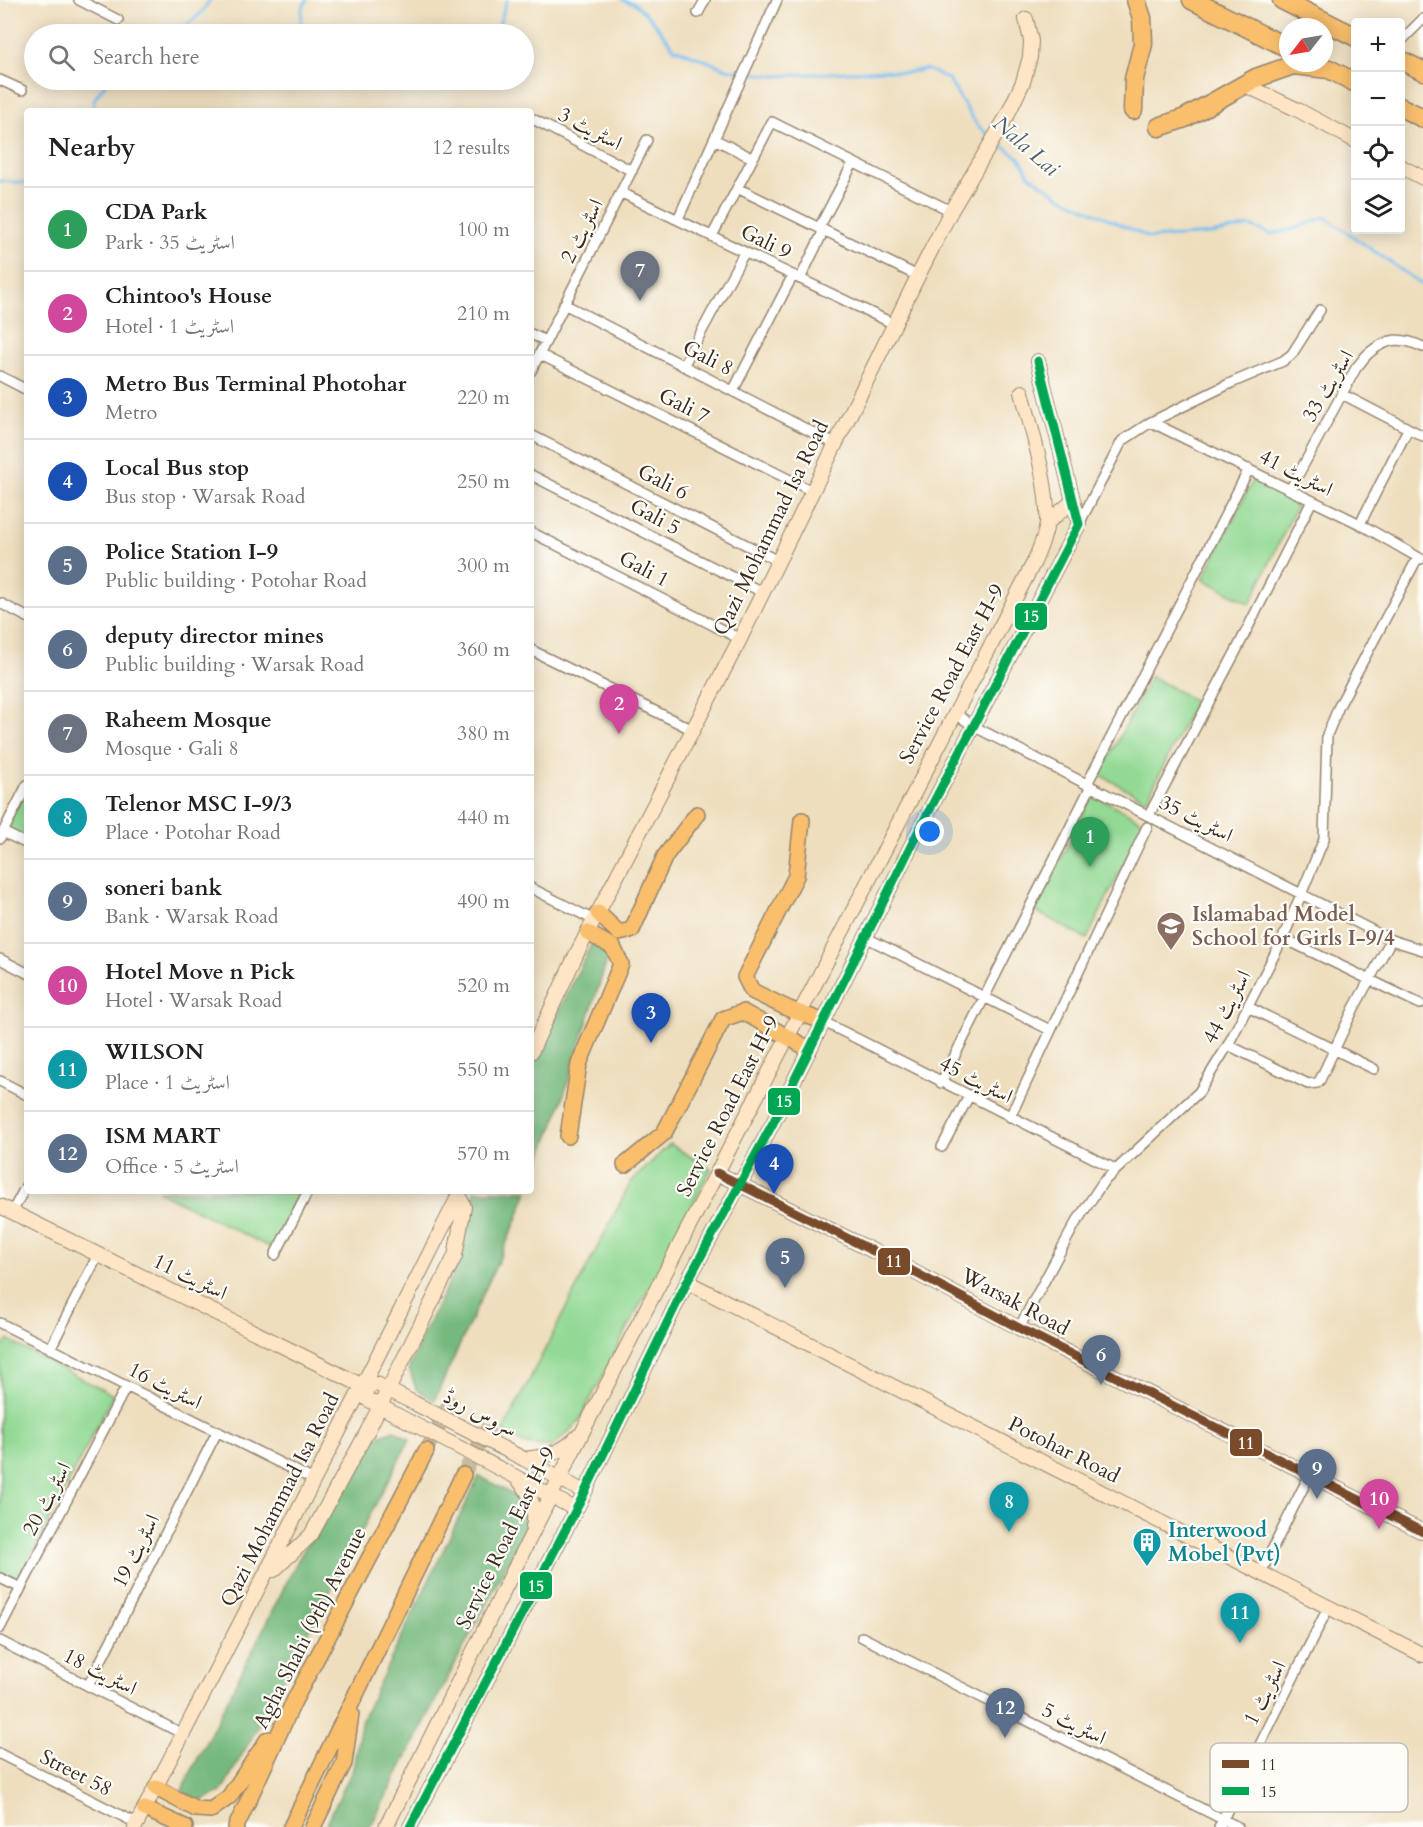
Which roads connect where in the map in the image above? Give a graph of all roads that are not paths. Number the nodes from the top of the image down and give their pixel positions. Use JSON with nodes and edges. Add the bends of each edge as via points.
{"nodes":[{"id":1,"x":79,"y":0,"type":"edge"},
{"id":2,"x":705,"y":0,"type":"edge"},
{"id":3,"x":777,"y":0,"type":"edge"},
{"id":4,"x":1136,"y":0,"type":"edge"},
{"id":5,"x":1192,"y":0,"type":"edge"},
{"id":6,"x":1282,"y":0,"type":"edge"},
{"id":7,"x":698,"y":13,"type":"dead end"},
{"id":8,"x":118,"y":20,"type":"dead end"},
{"id":9,"x":1026,"y":20,"type":"dead end"},
{"id":10,"x":1423,"y":20,"type":"edge"},
{"id":11,"x":1351,"y":34,"type":"edge"},
{"id":12,"x":1405,"y":38,"type":"edge"},
{"id":13,"x":1279,"y":44,"type":"edge"},
{"id":14,"x":1405,"y":62,"type":"edge"},
{"id":15,"x":1279,"y":70,"type":"edge"},
{"id":16,"x":1333,"y":71,"type":"edge"},
{"id":17,"x":1423,"y":71,"type":"edge"},
{"id":18,"x":0,"y":80,"type":"edge"},
{"id":19,"x":1351,"y":80,"type":"edge"},
{"id":20,"x":1245,"y":86,"type":"junction"},
{"id":21,"x":22,"y":90,"type":"dead end"},
{"id":22,"x":1405,"y":108,"type":"edge"},
{"id":23,"x":1133,"y":110,"type":"dead end"},
{"id":24,"x":1423,"y":118,"type":"edge"},
{"id":25,"x":534,"y":120,"type":"edge"},
{"id":26,"x":1159,"y":127,"type":"dead end"},
{"id":27,"x":1351,"y":138,"type":"edge"},
{"id":28,"x":647,"y":140,"type":"dead end"},
{"id":29,"x":714,"y":140,"type":"junction"},
{"id":30,"x":752,"y":158,"type":"junction"},
{"id":31,"x":853,"y":163,"type":"junction"},
{"id":32,"x":1405,"y":168,"type":"edge"},
{"id":33,"x":632,"y":171,"type":"junction"},
{"id":34,"x":1423,"y":178,"type":"edge"},
{"id":35,"x":737,"y":188,"type":"junction"},
{"id":36,"x":622,"y":193,"type":"junction"},
{"id":37,"x":951,"y":211,"type":"junction"},
{"id":38,"x":678,"y":219,"type":"junction"},
{"id":39,"x":821,"y":229,"type":"junction"},
{"id":40,"x":712,"y":236,"type":"junction"},
{"id":41,"x":744,"y":253,"type":"junction"},
{"id":42,"x":918,"y":276,"type":"junction"},
{"id":43,"x":796,"y":277,"type":"junction"},
{"id":44,"x":564,"y":304,"type":"junction"},
{"id":45,"x":1320,"y":310,"type":"dead end"},
{"id":46,"x":894,"y":324,"type":"junction"},
{"id":47,"x":534,"y":335,"type":"edge"},
{"id":48,"x":546,"y":341,"type":"junction"},
{"id":49,"x":1423,"y":347,"type":"edge"},
{"id":50,"x":539,"y":354,"type":"junction"},
{"id":51,"x":1038,"y":361,"type":"dead end"},
{"id":52,"x":534,"y":365,"type":"edge"},
{"id":53,"x":683,"y":366,"type":"junction"},
{"id":54,"x":0,"y":376,"type":"edge"},
{"id":55,"x":24,"y":388,"type":"edge"},
{"id":56,"x":733,"y":391,"type":"junction"},
{"id":57,"x":1022,"y":392,"type":"dead end"},
{"id":58,"x":1342,"y":394,"type":"junction"},
{"id":59,"x":1151,"y":422,"type":"junction"},
{"id":60,"x":1408,"y":429,"type":"junction"},
{"id":61,"x":1423,"y":436,"type":"edge"},
{"id":62,"x":534,"y":437,"type":"edge"},
{"id":63,"x":835,"y":444,"type":"junction"},
{"id":64,"x":1249,"y":469,"type":"junction"},
{"id":65,"x":534,"y":477,"type":"edge"},
{"id":66,"x":1290,"y":490,"type":"junction"},
{"id":67,"x":812,"y":491,"type":"junction"},
{"id":68,"x":1073,"y":501,"type":"junction"},
{"id":69,"x":1312,"y":501,"type":"junction"},
{"id":70,"x":1047,"y":524,"type":"junction"},
{"id":71,"x":1079,"y":524,"type":"junction"},
{"id":72,"x":1360,"y":524,"type":"junction"},
{"id":73,"x":534,"y":534,"type":"edge"},
{"id":74,"x":1420,"y":559,"type":"edge"},
{"id":75,"x":778,"y":561,"type":"junction"},
{"id":76,"x":762,"y":592,"type":"junction"},
{"id":77,"x":0,"y":603,"type":"edge"},
{"id":78,"x":24,"y":615,"type":"edge"},
{"id":79,"x":740,"y":639,"type":"junction"},
{"id":80,"x":534,"y":651,"type":"edge"},
{"id":81,"x":956,"y":714,"type":"junction"},
{"id":82,"x":975,"y":727,"type":"junction"},
{"id":83,"x":693,"y":730,"type":"junction"},
{"id":84,"x":1089,"y":785,"type":"junction"},
{"id":85,"x":24,"y":791,"type":"edge"},
{"id":86,"x":697,"y":814,"type":"dead end"},
{"id":87,"x":1149,"y":815,"type":"junction"},
{"id":88,"x":802,"y":820,"type":"dead end"},
{"id":89,"x":896,"y":826,"type":"junction"},
{"id":90,"x":1147,"y":827,"type":"dead end"},
{"id":91,"x":2,"y":835,"type":"edge"},
{"id":92,"x":916,"y":836,"type":"junction"},
{"id":93,"x":24,"y":843,"type":"edge"},
{"id":94,"x":534,"y":890,"type":"edge"},
{"id":95,"x":1303,"y":894,"type":"junction"},
{"id":96,"x":593,"y":922,"type":"junction"},
{"id":97,"x":866,"y":937,"type":"junction"},
{"id":98,"x":1283,"y":938,"type":"junction"},
{"id":99,"x":1390,"y":940,"type":"junction"},
{"id":100,"x":1423,"y":950,"type":"edge"},
{"id":101,"x":0,"y":959,"type":"edge"},
{"id":102,"x":24,"y":971,"type":"edge"},
{"id":103,"x":1368,"y":981,"type":"junction"},
{"id":104,"x":983,"y":997,"type":"junction"},
{"id":105,"x":1420,"y":1004,"type":"dead end"},
{"id":106,"x":1248,"y":1007,"type":"junction"},
{"id":107,"x":800,"y":1013,"type":"junction"},
{"id":108,"x":822,"y":1021,"type":"junction"},
{"id":109,"x":1050,"y":1030,"type":"junction"},
{"id":110,"x":787,"y":1038,"type":"junction"},
{"id":111,"x":1228,"y":1045,"type":"junction"},
{"id":112,"x":534,"y":1046,"type":"edge"},
{"id":113,"x":1335,"y":1049,"type":"junction"},
{"id":114,"x":809,"y":1050,"type":"junction"},
{"id":115,"x":1374,"y":1069,"type":"dead end"},
{"id":116,"x":0,"y":1081,"type":"edge"},
{"id":117,"x":941,"y":1083,"type":"junction"},
{"id":118,"x":24,"y":1093,"type":"edge"},
{"id":119,"x":969,"y":1096,"type":"junction"},
{"id":120,"x":1010,"y":1117,"type":"junction"},
{"id":121,"x":568,"y":1136,"type":"dead end"},
{"id":122,"x":942,"y":1147,"type":"dead end"},
{"id":123,"x":625,"y":1165,"type":"dead end"},
{"id":124,"x":1115,"y":1169,"type":"junction"},
{"id":125,"x":717,"y":1173,"type":"junction"},
{"id":126,"x":740,"y":1184,"type":"junction"},
{"id":127,"x":24,"y":1188,"type":"edge"},
{"id":128,"x":306,"y":1194,"type":"edge"},
{"id":129,"x":459,"y":1194,"type":"edge"},
{"id":130,"x":6,"y":1209,"type":"edge"},
{"id":131,"x":98,"y":1255,"type":"junction"},
{"id":132,"x":275,"y":1256,"type":"dead end"},
{"id":133,"x":687,"y":1282,"type":"junction"},
{"id":134,"x":2,"y":1328,"type":"edge"},
{"id":135,"x":1018,"y":1328,"type":"junction"},
{"id":136,"x":50,"y":1349,"type":"junction"},
{"id":137,"x":126,"y":1386,"type":"junction"},
{"id":138,"x":364,"y":1387,"type":"junction"},
{"id":139,"x":388,"y":1390,"type":"junction"},
{"id":140,"x":380,"y":1407,"type":"junction"},
{"id":141,"x":585,"y":1427,"type":"junction"},
{"id":142,"x":217,"y":1432,"type":"junction"},
{"id":143,"x":426,"y":1451,"type":"tunnel mouth"},
{"id":144,"x":524,"y":1459,"type":"junction"},
{"id":145,"x":1310,"y":1474,"type":"junction"},
{"id":146,"x":463,"y":1476,"type":"tunnel mouth"},
{"id":147,"x":514,"y":1476,"type":"junction"},
{"id":148,"x":560,"y":1478,"type":"junction"},
{"id":149,"x":314,"y":1480,"type":"junction"},
{"id":150,"x":551,"y":1495,"type":"junction"},
{"id":151,"x":580,"y":1500,"type":"junction"},
{"id":152,"x":1423,"y":1532,"type":"edge"},
{"id":153,"x":530,"y":1538,"type":"junction"},
{"id":154,"x":268,"y":1568,"type":"junction"},
{"id":155,"x":1260,"y":1574,"type":"junction"},
{"id":156,"x":0,"y":1578,"type":"edge"},
{"id":157,"x":21,"y":1588,"type":"junction"},
{"id":158,"x":1328,"y":1608,"type":"junction"},
{"id":159,"x":0,"y":1628,"type":"edge"},
{"id":160,"x":862,"y":1637,"type":"dead end"},
{"id":161,"x":0,"y":1641,"type":"edge"},
{"id":162,"x":1423,"y":1655,"type":"edge"},
{"id":163,"x":88,"y":1686,"type":"junction"},
{"id":164,"x":353,"y":1699,"type":"junction"},
{"id":165,"x":294,"y":1701,"type":"junction"},
{"id":166,"x":183,"y":1734,"type":"junction"},
{"id":167,"x":1261,"y":1743,"type":"edge"},
{"id":168,"x":0,"y":1754,"type":"edge"},
{"id":169,"x":156,"y":1788,"type":"junction"},
{"id":170,"x":146,"y":1809,"type":"junction"},
{"id":171,"x":1221,"y":1823,"type":"edge"},
{"id":172,"x":136,"y":1825,"type":"edge"},
{"id":173,"x":185,"y":1827,"type":"edge"},
{"id":174,"x":236,"y":1827,"type":"edge"},
{"id":175,"x":291,"y":1827,"type":"edge"},
{"id":176,"x":313,"y":1827,"type":"edge"},
{"id":177,"x":386,"y":1827,"type":"edge"},
{"id":178,"x":410,"y":1827,"type":"edge"},
{"id":179,"x":1238,"y":1827,"type":"edge"}],
"edges":[{"from":1,"to":8,"type":"street"},
{"from":2,"to":7,"type":"street"},
{"from":3,"to":29,"type":"street"},
{"from":4,"to":23,"type":"highway","via":[[1142,18],[1143,44],[1134,79]]},
{"from":5,"to":13,"type":"highway"},
{"from":6,"to":11,"type":"highway"},
{"from":9,"to":37,"type":"street","name":"Qazi Mohammad Isa Road","via":[[1031,41],[1023,82]]},
{"from":10,"to":12,"type":"street"},
{"from":14,"to":17,"type":"highway"},
{"from":15,"to":20,"type":"highway"},
{"from":16,"to":19,"type":"highway"},
{"from":18,"to":21,"type":"street"},
{"from":20,"to":26,"type":"highway"},
{"from":20,"to":27,"type":"street"},
{"from":22,"to":24,"type":"highway"},
{"from":25,"to":33,"type":"street","name":"اسٹریٹ 3"},
{"from":28,"to":33,"type":"street","name":"اسٹریٹ 2"},
{"from":29,"to":30,"type":"street"},
{"from":29,"to":38,"type":"street"},
{"from":30,"to":31,"type":"street","via":[[772,122]]},
{"from":30,"to":35,"type":"street"},
{"from":31,"to":37,"type":"street"},
{"from":31,"to":39,"type":"street"},
{"from":32,"to":34,"type":"street"},
{"from":33,"to":36,"type":"street","name":"اسٹریٹ 2"},
{"from":35,"to":39,"type":"street"},
{"from":35,"to":40,"type":"street"},
{"from":36,"to":38,"type":"street","name":"Gali 9"},
{"from":36,"to":44,"type":"street","name":"اسٹریٹ 2"},
{"from":37,"to":42,"type":"street","name":"Qazi Mohammad Isa Road"},
{"from":38,"to":40,"type":"street","name":"Gali 9"},
{"from":39,"to":42,"type":"street"},
{"from":39,"to":43,"type":"street"},
{"from":40,"to":41,"type":"street","name":"Gali 9"},
{"from":41,"to":43,"type":"street","name":"Gali 9"},
{"from":41,"to":53,"type":"street"},
{"from":42,"to":46,"type":"street","name":"Qazi Mohammad Isa Road"},
{"from":43,"to":46,"type":"street","name":"Gali 9"},
{"from":43,"to":56,"type":"street"},
{"from":44,"to":48,"type":"street","name":"اسٹریٹ 2"},
{"from":44,"to":53,"type":"street","name":"Gali 8"},
{"from":45,"to":59,"type":"street","via":[[1283,362]]},
{"from":46,"to":63,"type":"street","name":"Qazi Mohammad Isa Road"},
{"from":47,"to":48,"type":"street"},
{"from":48,"to":50,"type":"street","name":"اسٹریٹ 2"},
{"from":49,"to":58,"type":"street","name":"اسٹریٹ 33","via":[[1398,339],[1380,345],[1356,368]]},
{"from":50,"to":52,"type":"street","name":"اسٹریٹ 2"},
{"from":50,"to":67,"type":"street","name":"Gali 7"},
{"from":51,"to":68,"type":"street"},
{"from":53,"to":56,"type":"street","name":"Gali 8"},
{"from":54,"to":55,"type":"street"},
{"from":56,"to":63,"type":"street","name":"Gali 8"},
{"from":57,"to":70,"type":"street","name":"Service Road East H-9","via":[[1037,451]]},
{"from":58,"to":60,"type":"street"},
{"from":58,"to":66,"type":"street","name":"اسٹریٹ 33"},
{"from":59,"to":64,"type":"street","name":"اسٹریٹ 41"},
{"from":59,"to":71,"type":"street","via":[[1122,441]]},
{"from":60,"to":61,"type":"street"},
{"from":60,"to":72,"type":"street"},
{"from":62,"to":75,"type":"street","name":"Gali 6"},
{"from":63,"to":67,"type":"street","name":"Qazi Mohammad Isa Road"},
{"from":64,"to":66,"type":"street","name":"اسٹریٹ 41"},
{"from":64,"to":84,"type":"street"},
{"from":65,"to":76,"type":"street","name":"Gali 5"},
{"from":66,"to":69,"type":"street","name":"اسٹریٹ 41"},
{"from":67,"to":75,"type":"street","name":"Qazi Mohammad Isa Road"},
{"from":68,"to":70,"type":"street"},
{"from":68,"to":71,"type":"street"},
{"from":69,"to":72,"type":"street","name":"اسٹریٹ 41"},
{"from":69,"to":87,"type":"street"},
{"from":70,"to":81,"type":"street","name":"Service Road East H-9","via":[[1034,562]]},
{"from":71,"to":82,"type":"street","name":"Service Road East H-9"},
{"from":72,"to":74,"type":"street","name":"اسٹریٹ 41"},
{"from":73,"to":79,"type":"street","name":"Gali 1"},
{"from":74,"to":95,"type":"street","name":"اسٹریٹ 44","via":[[1327,735],[1324,839]]},
{"from":75,"to":76,"type":"street","name":"Qazi Mohammad Isa Road"},
{"from":76,"to":79,"type":"street","name":"Qazi Mohammad Isa Road"},
{"from":77,"to":78,"type":"street"},
{"from":79,"to":83,"type":"street","name":"Qazi Mohammad Isa Road"},
{"from":80,"to":83,"type":"street"},
{"from":81,"to":82,"type":"street","name":"اسٹریٹ 35"},
{"from":81,"to":89,"type":"street","name":"Service Road East H-9"},
{"from":82,"to":84,"type":"street","name":"اسٹریٹ 35"},
{"from":82,"to":92,"type":"street","name":"Service Road East H-9"},
{"from":83,"to":96,"type":"street","name":"Qazi Mohammad Isa Road"},
{"from":84,"to":87,"type":"street","name":"اسٹریٹ 35"},
{"from":84,"to":104,"type":"street"},
{"from":85,"to":91,"type":"street"},
{"from":86,"to":96,"type":"main road","via":[[665,856],[632,930],[619,933]]},
{"from":87,"to":95,"type":"street","name":"اسٹریٹ 35"},
{"from":88,"to":107,"type":"main road","via":[[796,876],[745,977],[752,991]]},
{"from":89,"to":92,"type":"street"},
{"from":89,"to":107,"type":"street","name":"Service Road East H-9"},
{"from":90,"to":109,"type":"street"},
{"from":91,"to":93,"type":"street"},
{"from":92,"to":97,"type":"street","name":"Service Road East H-9"},
{"from":94,"to":96,"type":"street"},
{"from":95,"to":98,"type":"street","name":"اسٹریٹ 44"},
{"from":95,"to":99,"type":"street","name":"اسٹریٹ 35"},
{"from":96,"to":112,"type":"street","name":"Qazi Mohammad Isa Road"},
{"from":96,"to":121,"type":"main road","via":[[621,964],[579,1064]]},
{"from":97,"to":104,"type":"street"},
{"from":97,"to":108,"type":"street","name":"Service Road East H-9"},
{"from":98,"to":103,"type":"street"},
{"from":98,"to":106,"type":"street","name":"اسٹریٹ 44"},
{"from":99,"to":100,"type":"street","name":"اسٹریٹ 35"},
{"from":99,"to":103,"type":"street"},
{"from":101,"to":102,"type":"street"},
{"from":103,"to":105,"type":"street"},
{"from":103,"to":113,"type":"street"},
{"from":104,"to":109,"type":"street"},
{"from":104,"to":117,"type":"street"},
{"from":106,"to":111,"type":"street","name":"اسٹریٹ 44"},
{"from":106,"to":113,"type":"street"},
{"from":107,"to":108,"type":"main road"},
{"from":107,"to":110,"type":"street","name":"Service Road East H-9"},
{"from":108,"to":114,"type":"street","name":"Service Road East H-9"},
{"from":108,"to":117,"type":"street","name":"اسٹریٹ 45"},
{"from":109,"to":120,"type":"street"},
{"from":110,"to":114,"type":"main road"},
{"from":110,"to":123,"type":"main road","via":[[743,1012],[723,1019],[664,1133]]},
{"from":110,"to":125,"type":"street","name":"Service Road East H-9"},
{"from":111,"to":113,"type":"street","via":[[1313,1084],[1320,1080]]},
{"from":111,"to":124,"type":"street","name":"اسٹریٹ 44","via":[[1199,1092]]},
{"from":113,"to":115,"type":"street"},
{"from":114,"to":126,"type":"street","name":"Service Road East H-9"},
{"from":116,"to":118,"type":"street"},
{"from":117,"to":119,"type":"street","name":"اسٹریٹ 45"},
{"from":119,"to":120,"type":"street","name":"اسٹریٹ 45"},
{"from":119,"to":122,"type":"street"},
{"from":120,"to":124,"type":"street","name":"اسٹریٹ 45"},
{"from":124,"to":135,"type":"street","name":"اسٹریٹ 44","via":[[1075,1224]]},
{"from":125,"to":126,"type":"street","name":"Warsak Road"},
{"from":125,"to":141,"type":"street","name":"Service Road East H-9"},
{"from":126,"to":133,"type":"street","name":"Service Road East H-9"},
{"from":126,"to":135,"type":"street","name":"Warsak Road"},
{"from":127,"to":130,"type":"street"},
{"from":128,"to":132,"type":"street"},
{"from":129,"to":138,"type":"street","name":"Qazi Mohammad Isa Road"},
{"from":129,"to":139,"type":"street","via":[[464,1207],[455,1256]]},
{"from":130,"to":131,"type":"street","name":"اسٹریٹ 11"},
{"from":131,"to":136,"type":"street"},
{"from":131,"to":138,"type":"street","name":"اسٹریٹ 11"},
{"from":133,"to":151,"type":"street","name":"Service Road East H-9"},
{"from":133,"to":155,"type":"street","name":"Potohar Road"},
{"from":134,"to":136,"type":"street","name":"اسٹریٹ 16"},
{"from":135,"to":145,"type":"street","name":"Warsak Road"},
{"from":136,"to":137,"type":"street","name":"اسٹریٹ 16"},
{"from":137,"to":142,"type":"street","name":"اسٹریٹ 16"},
{"from":137,"to":157,"type":"street","name":"اسٹریٹ 20"},
{"from":138,"to":139,"type":"street","name":"سروس روڈ","via":[[377,1384]]},
{"from":138,"to":140,"type":"street","name":"سروس روڈ","via":[[367,1399]]},
{"from":138,"to":149,"type":"street","name":"Qazi Mohammad Isa Road"},
{"from":139,"to":140,"type":"street"},
{"from":139,"to":144,"type":"street","name":"سروس روڈ","bridge":true},
{"from":140,"to":147,"type":"street","name":"سروس روڈ","bridge":true},
{"from":140,"to":154,"type":"street","via":[[311,1536],[274,1570]]},
{"from":141,"to":144,"type":"street","via":[[559,1451],[542,1458]]},
{"from":141,"to":148,"type":"street","name":"Service Road East H-9"},
{"from":142,"to":149,"type":"street","name":"اسٹریٹ 16"},
{"from":142,"to":163,"type":"street","name":"اسٹریٹ 19"},
{"from":143,"to":165,"type":"main road","name":"Agha Shahi (9th) Avenue"},
{"from":144,"to":148,"type":"street","name":"سروس روڈ"},
{"from":145,"to":152,"type":"street","name":"Warsak Road"},
{"from":145,"to":155,"type":"street"},
{"from":146,"to":164,"type":"main road"},
{"from":147,"to":150,"type":"street","name":"سروس روڈ"},
{"from":147,"to":153,"type":"street","via":[[526,1488],[533,1504]]},
{"from":148,"to":150,"type":"street","name":"Service Road East H-9"},
{"from":148,"to":151,"type":"street","name":"سروس روڈ"},
{"from":149,"to":154,"type":"street","name":"Qazi Mohammad Isa Road"},
{"from":150,"to":151,"type":"street","name":"سروس روڈ"},
{"from":150,"to":153,"type":"street","name":"Service Road East H-9"},
{"from":151,"to":178,"type":"street","name":"Service Road East H-9"},
{"from":153,"to":177,"type":"street","name":"Service Road East H-9"},
{"from":154,"to":166,"type":"street","name":"Qazi Mohammad Isa Road"},
{"from":155,"to":158,"type":"street","name":"Potohar Road"},
{"from":156,"to":157,"type":"street"},
{"from":157,"to":159,"type":"street","name":"اسٹریٹ 20"},
{"from":158,"to":162,"type":"street","name":"Potohar Road"},
{"from":158,"to":167,"type":"street","name":"اسٹریٹ 1"},
{"from":160,"to":171,"type":"street","name":"اسٹریٹ 5"},
{"from":161,"to":163,"type":"street","name":"اسٹریٹ 18"},
{"from":163,"to":166,"type":"street","name":"اسٹریٹ 18"},
{"from":164,"to":175,"type":"main road"},
{"from":164,"to":176,"type":"main road","via":[[344,1763]]},
{"from":165,"to":169,"type":"main road","via":[[229,1797],[211,1810],[196,1809]]},
{"from":165,"to":174,"type":"main road","name":"Agha Shahi (9th) Avenue"},
{"from":166,"to":169,"type":"street","name":"Qazi Mohammad Isa Road"},
{"from":168,"to":172,"type":"street","name":"Street 58"},
{"from":169,"to":170,"type":"street","name":"Qazi Mohammad Isa Road"},
{"from":170,"to":172,"type":"street","name":"Qazi Mohammad Isa Road"},
{"from":170,"to":173,"type":"main road"},
{"from":171,"to":179,"type":"street","name":"اسٹریٹ 5"}]}
